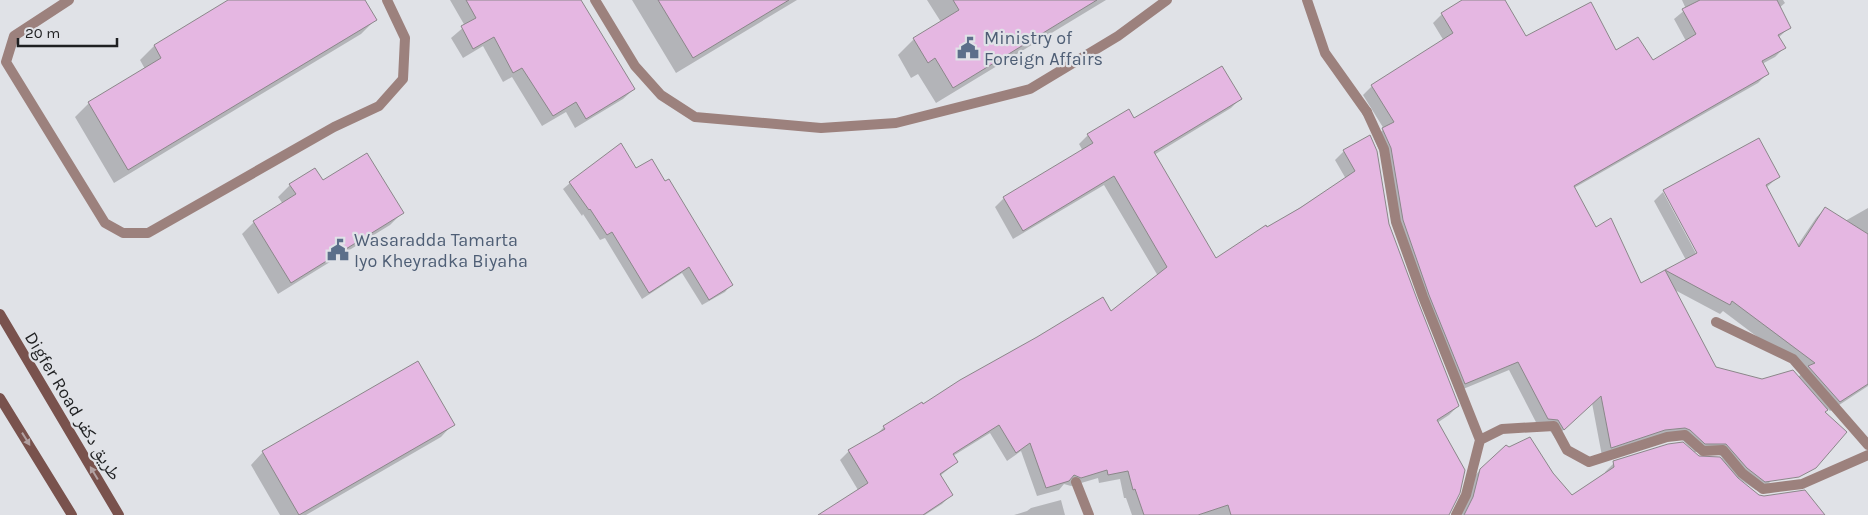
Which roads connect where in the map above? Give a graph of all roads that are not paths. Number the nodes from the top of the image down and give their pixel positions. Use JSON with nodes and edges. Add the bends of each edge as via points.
{"nodes":[{"id":1,"x":69,"y":0,"type":"edge"},
{"id":2,"x":387,"y":0,"type":"edge"},
{"id":3,"x":595,"y":0,"type":"edge"},
{"id":4,"x":1167,"y":0,"type":"edge"},
{"id":5,"x":1307,"y":0,"type":"edge"},
{"id":6,"x":0,"y":314,"type":"edge"},
{"id":7,"x":1716,"y":322,"type":"dead end"},
{"id":8,"x":0,"y":398,"type":"edge"},
{"id":9,"x":1480,"y":440,"type":"junction"},
{"id":10,"x":1868,"y":445,"type":"edge"},
{"id":11,"x":1868,"y":455,"type":"edge"},
{"id":12,"x":1076,"y":482,"type":"dead end"},
{"id":13,"x":72,"y":515,"type":"edge"},
{"id":14,"x":118,"y":515,"type":"edge"},
{"id":15,"x":1089,"y":515,"type":"edge"},
{"id":16,"x":1456,"y":515,"type":"edge"}],
"edges":[{"from":1,"to":2,"type":"street","via":[[14,36],[6,62],[105,223],[123,233],[148,234],[334,127],[378,106],[403,79],[405,38]]},
{"from":3,"to":4,"type":"street","via":[[635,66],[661,95],[695,118],[821,128],[896,123],[1030,89],[1118,36]]},
{"from":5,"to":9,"type":"street","via":[[1325,53],[1367,112],[1384,149],[1396,222]]},
{"from":14,"to":6,"type":"street","name":"Digfer Road طريق دكفر","one_way":true},
{"from":7,"to":10,"type":"street","via":[[1793,359]]},
{"from":8,"to":13,"type":"street","one_way":true},
{"from":9,"to":11,"type":"street","via":[[1502,428],[1554,426],[1567,450],[1589,462],[1667,437],[1685,435],[1703,452],[1723,450],[1742,473],[1763,489],[1802,484]]},
{"from":9,"to":16,"type":"street","via":[[1466,495]]},
{"from":12,"to":15,"type":"street"}]}
